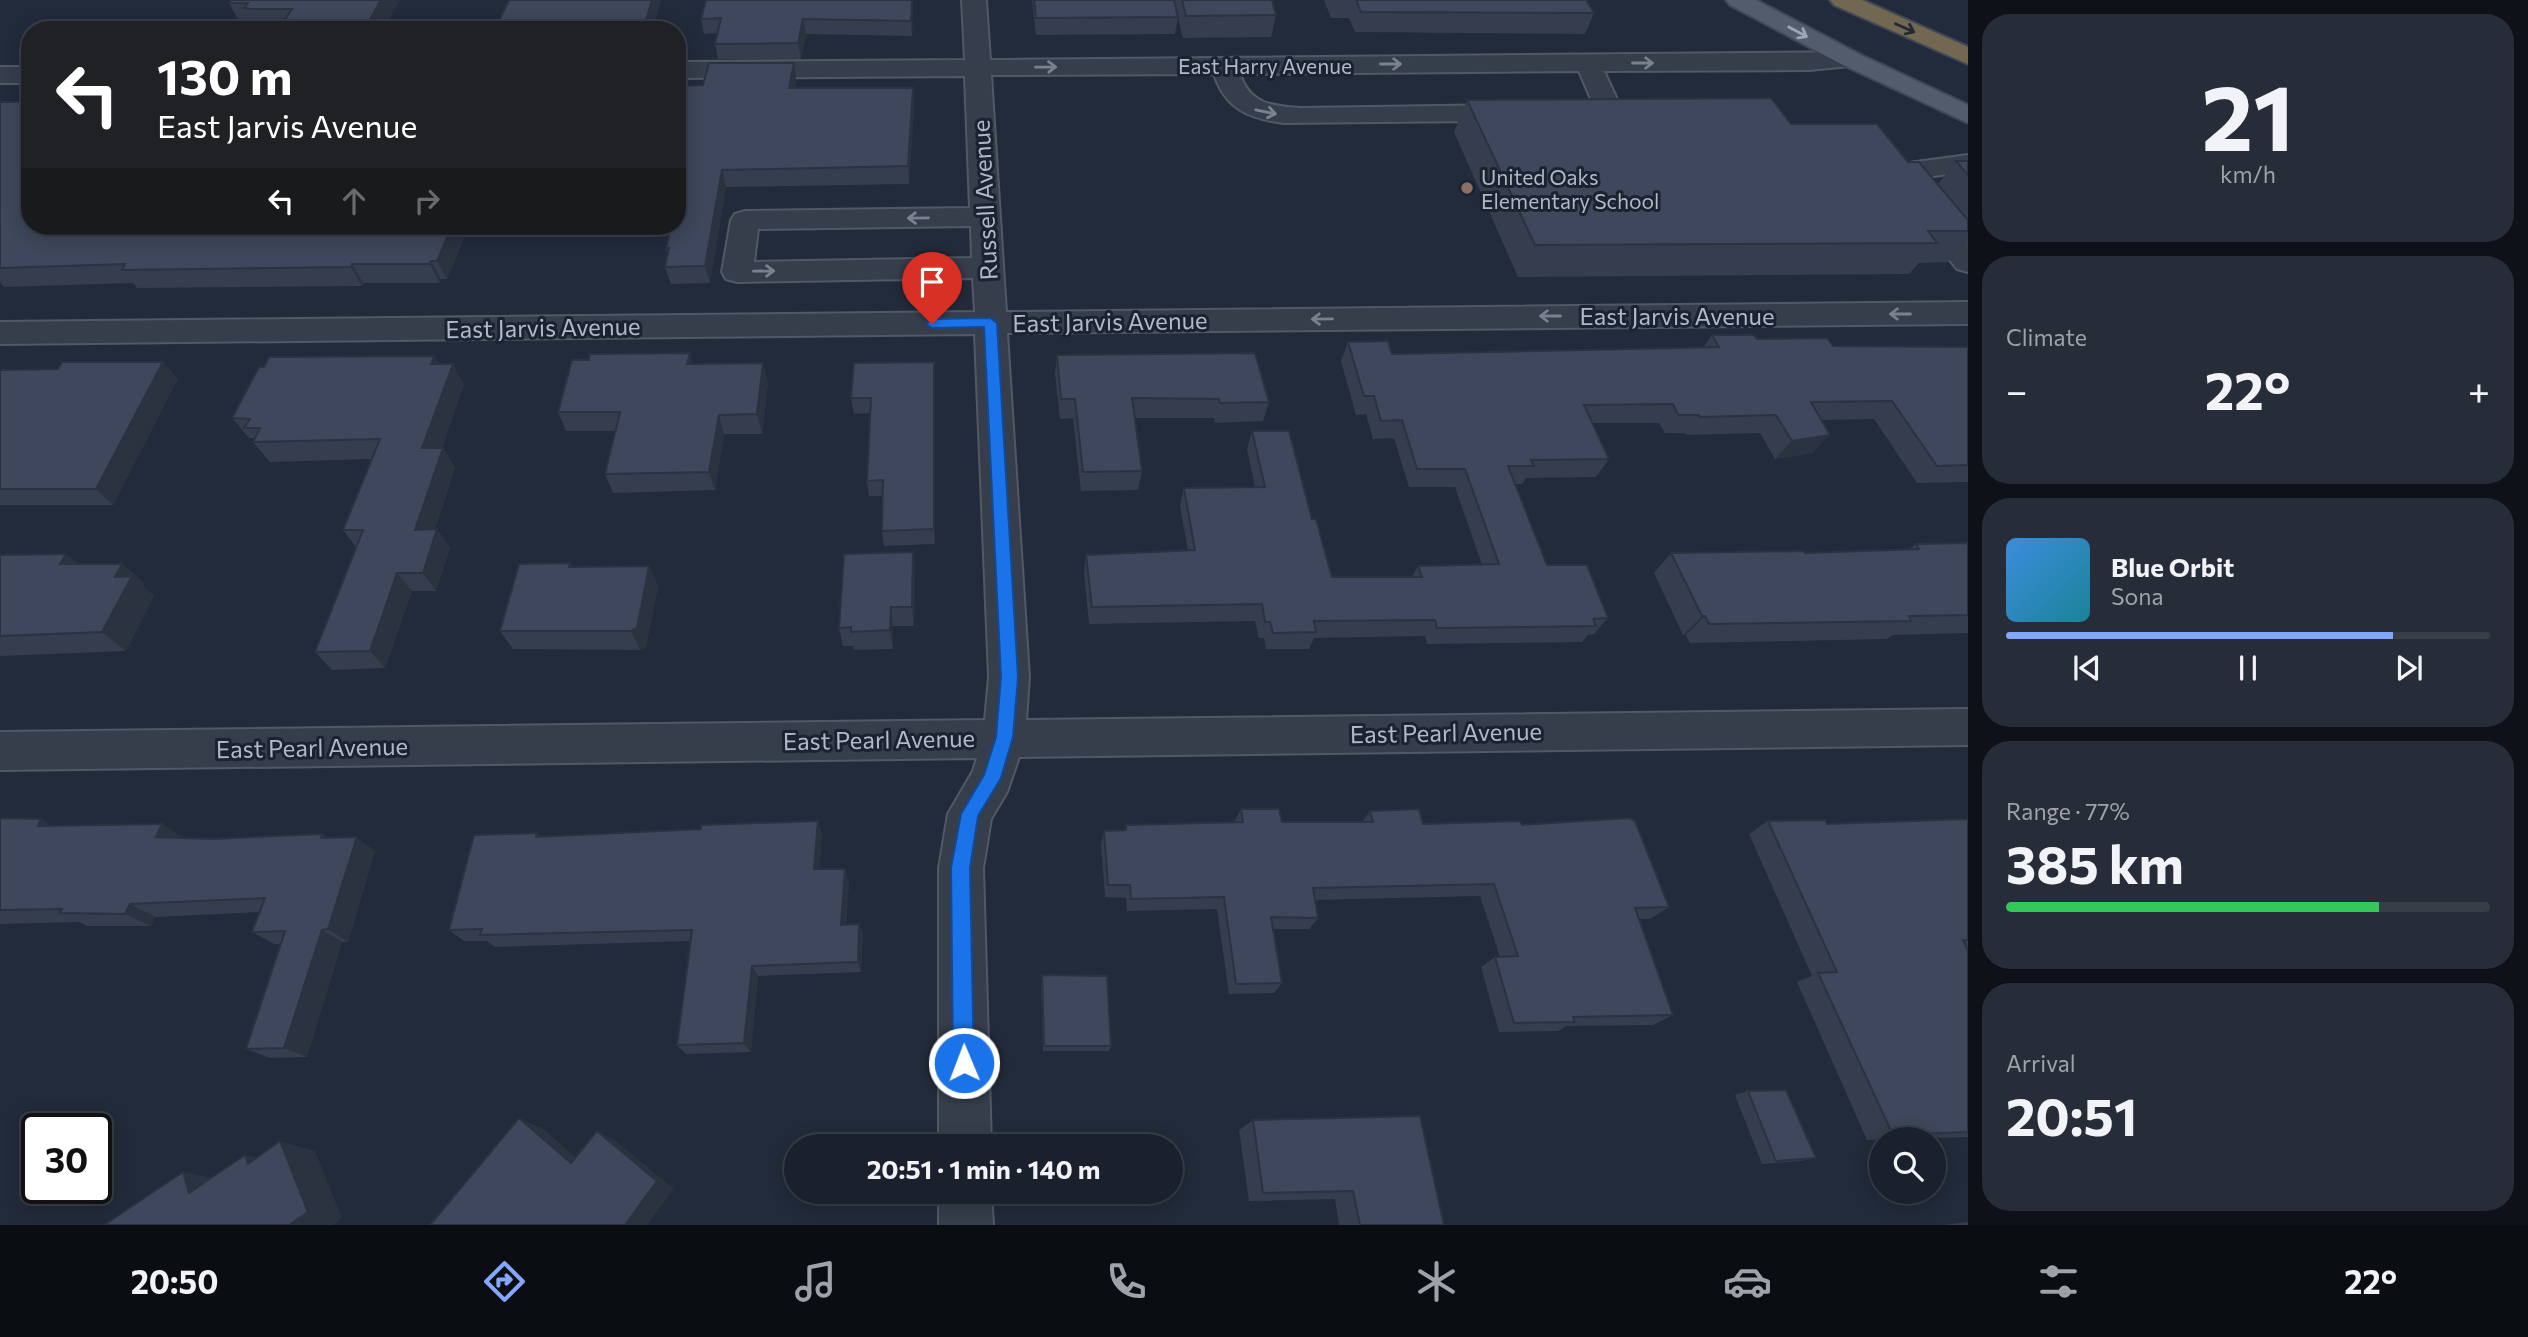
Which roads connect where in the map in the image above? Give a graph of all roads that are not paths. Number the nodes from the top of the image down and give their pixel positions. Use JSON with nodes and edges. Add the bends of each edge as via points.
{"nodes":[{"id":1,"x":974,"y":0,"type":"edge"},
{"id":2,"x":1738,"y":0,"type":"edge"},
{"id":3,"x":1842,"y":0,"type":"edge"},
{"id":4,"x":1968,"y":56,"type":"edge"},
{"id":5,"x":1852,"y":60,"type":"junction"},
{"id":6,"x":1587,"y":63,"type":"junction"},
{"id":7,"x":1224,"y":65,"type":"junction"},
{"id":8,"x":978,"y":68,"type":"junction"},
{"id":9,"x":686,"y":70,"type":"edge"},
{"id":10,"x":0,"y":75,"type":"edge"},
{"id":11,"x":21,"y":75,"type":"edge"},
{"id":12,"x":1968,"y":115,"type":"edge"},
{"id":13,"x":1968,"y":163,"type":"edge"},
{"id":14,"x":986,"y":217,"type":"junction"},
{"id":15,"x":1968,"y":262,"type":"edge"},
{"id":16,"x":988,"y":268,"type":"junction"},
{"id":17,"x":1968,"y":313,"type":"edge"},
{"id":18,"x":990,"y":323,"type":"junction"},
{"id":19,"x":0,"y":333,"type":"edge"},
{"id":20,"x":1968,"y":727,"type":"edge"},
{"id":21,"x":1004,"y":737,"type":"junction"},
{"id":22,"x":0,"y":751,"type":"edge"},
{"id":23,"x":965,"y":1134,"type":"edge"},
{"id":24,"x":965,"y":1204,"type":"edge"},
{"id":25,"x":966,"y":1225,"type":"edge"}],
"edges":[{"from":1,"to":8,"type":"street","name":"Russell Avenue"},
{"from":2,"to":5,"type":"main road","one_way":true},
{"from":3,"to":4,"type":"highway","one_way":true},
{"from":6,"to":5,"type":"street","name":"East Harry Avenue","one_way":true},
{"from":5,"to":12,"type":"main road"},
{"from":7,"to":6,"type":"street","name":"East Harry Avenue","one_way":true},
{"from":7,"to":6,"type":"street","one_way":true,"via":[[1232,91],[1242,102],[1256,111],[1300,116],[1581,112],[1598,107],[1604,99]]},
{"from":8,"to":7,"type":"street","name":"East Harry Avenue","one_way":true},
{"from":8,"to":9,"type":"street","name":"East Harry Avenue"},
{"from":8,"to":14,"type":"street","name":"Russell Avenue"},
{"from":10,"to":11,"type":"street"},
{"from":13,"to":15,"type":"street","via":[[1911,170],[1900,180]]},
{"from":14,"to":16,"type":"street","name":"Russell Avenue"},
{"from":14,"to":16,"type":"street","one_way":true,"via":[[745,220],[737,272]]},
{"from":16,"to":18,"type":"street","name":"Russell Avenue"},
{"from":17,"to":18,"type":"street","name":"East Jarvis Avenue","one_way":true},
{"from":18,"to":19,"type":"street","name":"East Jarvis Avenue"},
{"from":18,"to":21,"type":"street","name":"Russell Avenue","via":[[1009,677]]},
{"from":20,"to":21,"type":"street","name":"East Pearl Avenue"},
{"from":21,"to":22,"type":"street","name":"East Pearl Avenue"},
{"from":21,"to":23,"type":"street","name":"Russell Avenue","via":[[992,778],[970,814],[961,868]]},
{"from":24,"to":25,"type":"street"}]}
